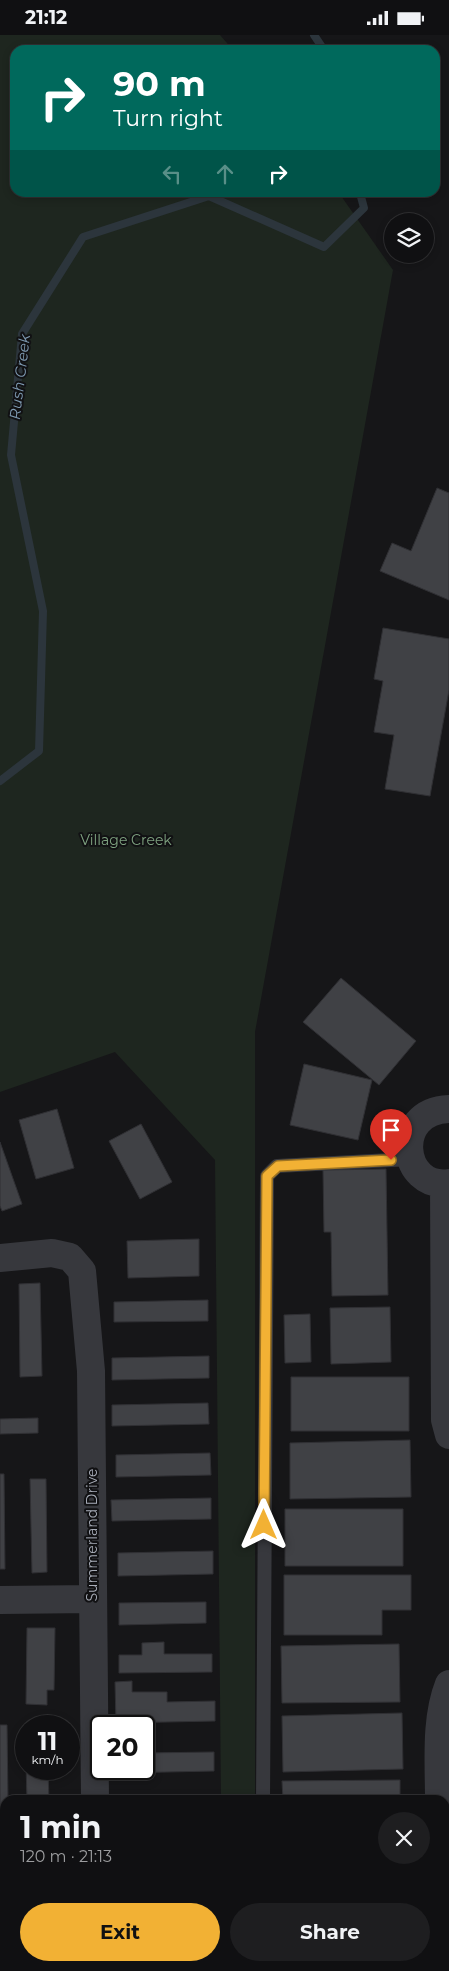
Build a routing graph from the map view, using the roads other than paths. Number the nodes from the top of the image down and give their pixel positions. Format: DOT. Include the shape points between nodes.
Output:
graph roads {
  1 [pos="449,1109"];
  2 [pos="410,1159"];
  3 [pos="446,1183"];
  4 [pos="0,1257"];
  5 [pos="449,1435"];
  6 [pos="92,1599"];
  7 [pos="0,1600"];
  8 [pos="449,1684"];
  9 [pos="442,1792"];
  10 [pos="95,1795"];
  11 [pos="263,1795"];
  1 -- 2 [label="street" via="433,1111 420,1118 411,1130 408,1144"];
  2 -- 3 [label="street" via="429,1180"];
  2 -- 11 [label="lane" via="278,1166 267,1176"];
  3 -- 5 [label="street" via="445,1420"];
  4 -- 6 [label="street, Summerland Drive" via="52,1253 70,1257 82,1271 91,1371"];
  6 -- 7 [label="street"];
  6 -- 10 [label="street, Summerland Drive"];
  8 -- 9 [label="street" via="439,1732"];
}
